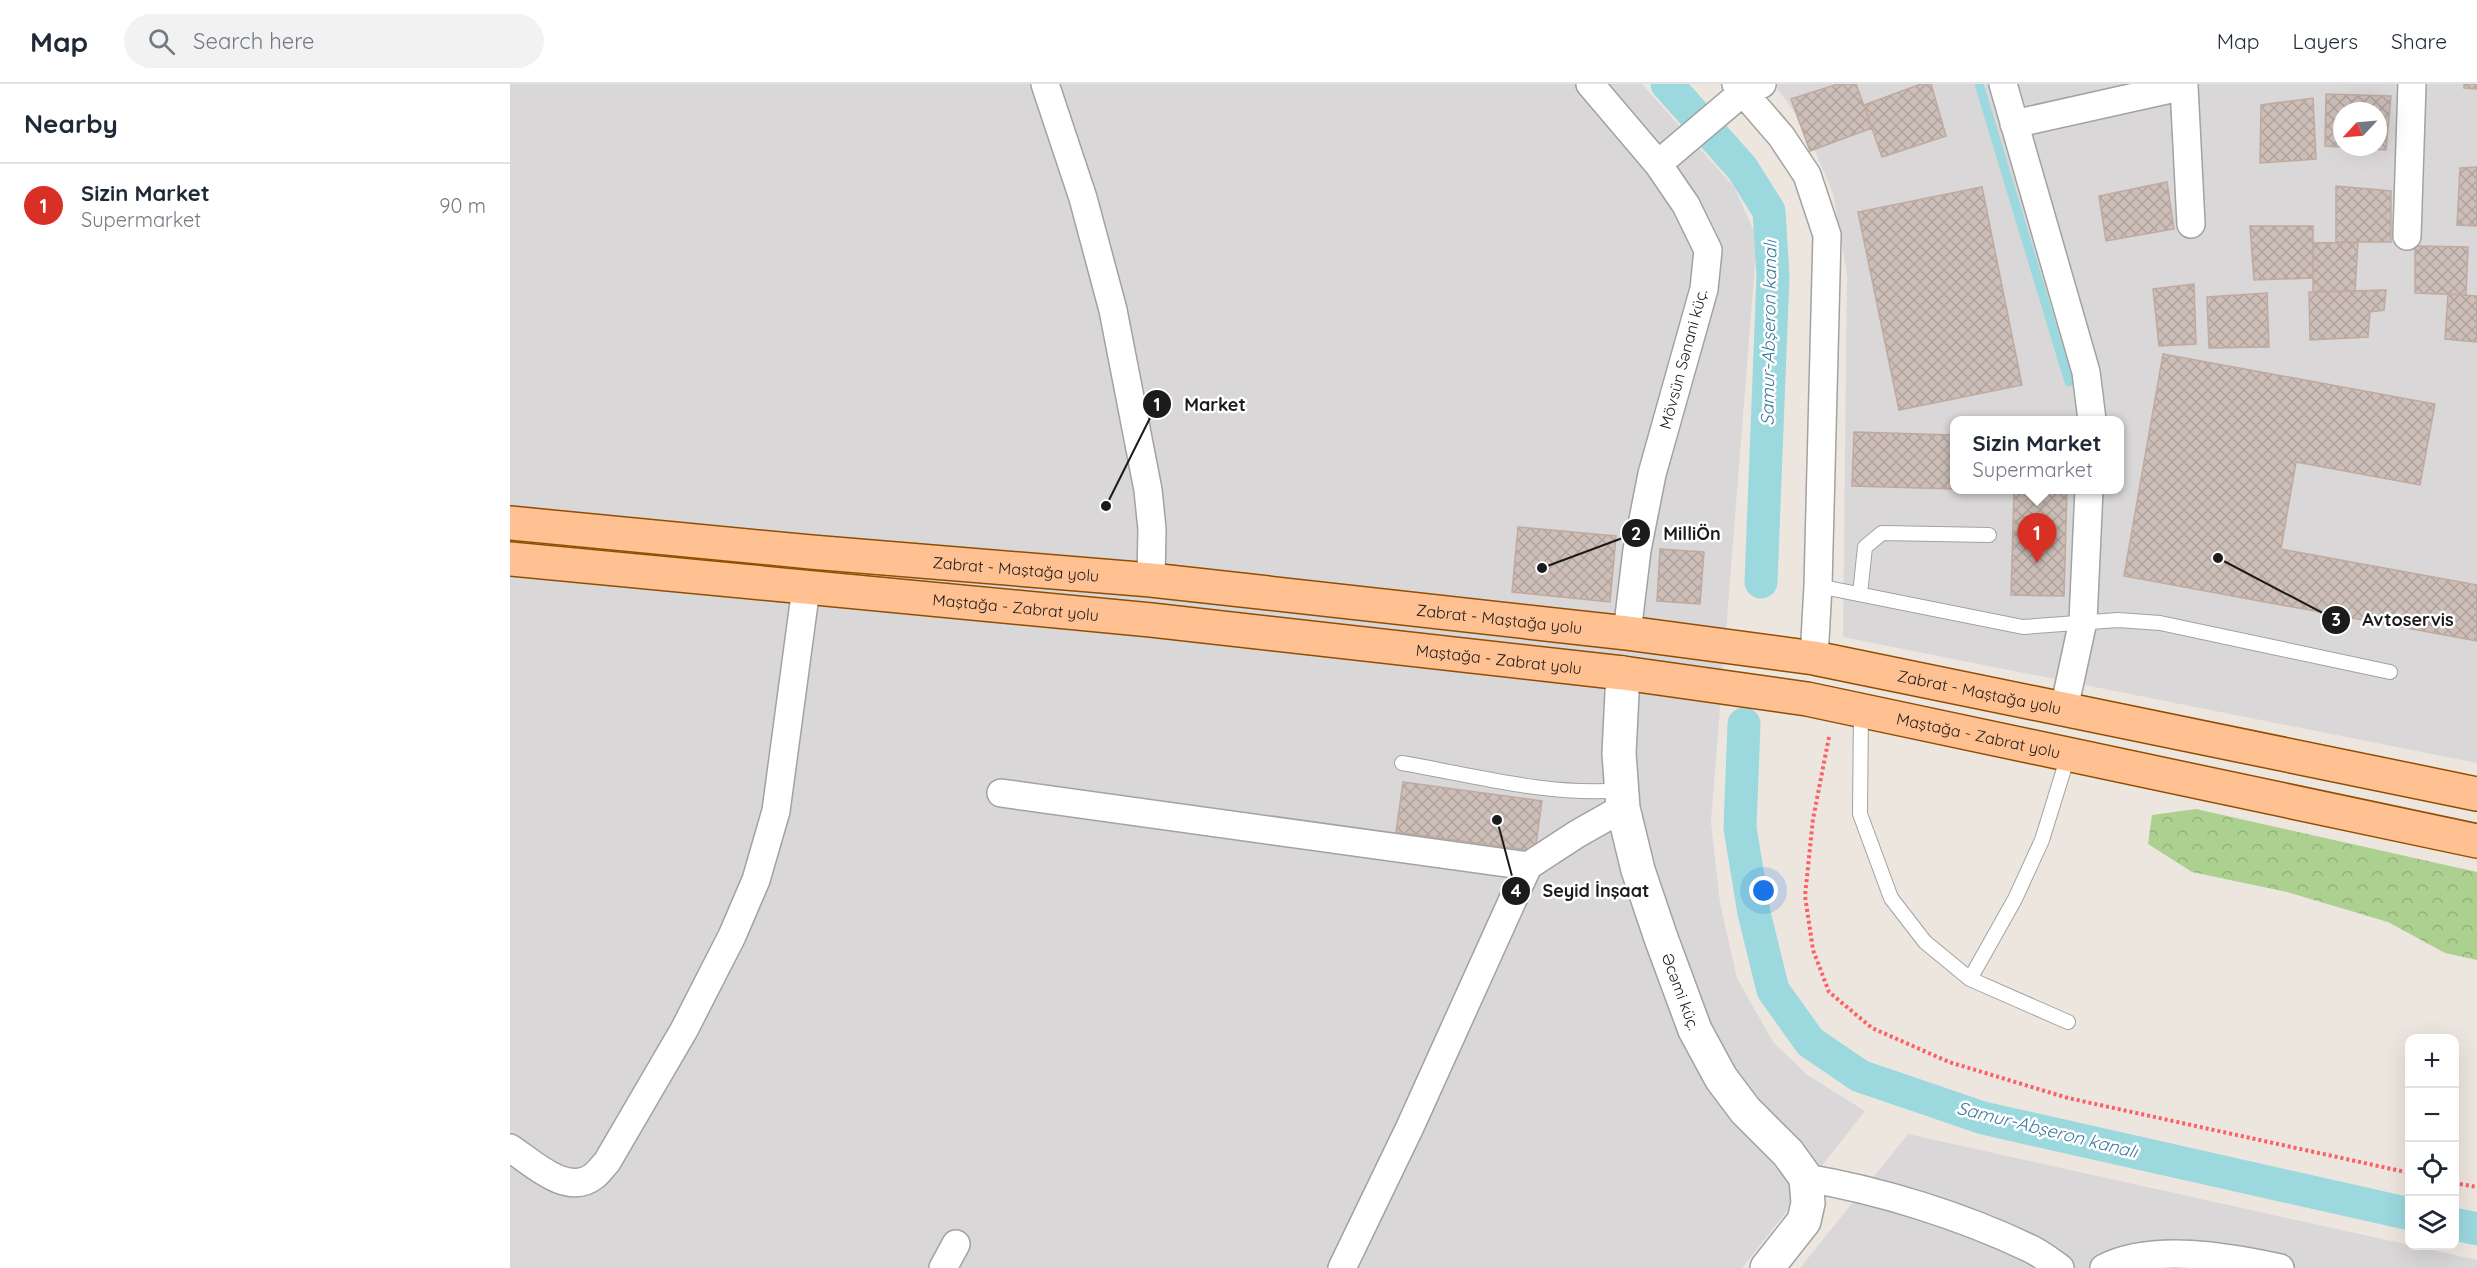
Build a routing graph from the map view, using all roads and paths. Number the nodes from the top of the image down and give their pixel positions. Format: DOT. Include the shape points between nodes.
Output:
graph roads {
  1 [pos="1045,84"];
  2 [pos="1590,84"];
  3 [pos="2003,84"];
  4 [pos="2412,84"];
  5 [pos="2183,85"];
  6 [pos="1747,87"];
  7 [pos="2014,124"];
  8 [pos="1658,164"];
  9 [pos="2191,224"];
  10 [pos="2407,236"];
  11 [pos="2091,416"];
  12 [pos="2089,494"];
  13 [pos="510,523"];
  14 [pos="1989,536"];
  15 [pos="510,559"];
  16 [pos="1151,580"];
  17 [pos="1818,586"];
  18 [pos="806,588"];
  19 [pos="1860,594"];
  20 [pos="2083,621"];
  21 [pos="1626,633"];
  22 [pos="1814,658"];
  23 [pos="2390,672"];
  24 [pos="1623,673"];
  25 [pos="2064,709"];
  26 [pos="1861,710"];
  27 [pos="2068,756"];
  28 [pos="1402,763"];
  29 [pos="1001,793"];
  30 [pos="2477,794"];
  31 [pos="1623,799"];
  32 [pos="2477,841"];
  33 [pos="1528,866"];
  34 [pos="1970,979"];
  35 [pos="2068,1022"];
  36 [pos="510,1148"];
  37 [pos="1806,1178"];
  38 [pos="2459,1184"];
  39 [pos="2477,1187"];
  40 [pos="956,1244"];
  41 [pos="943,1268"];
  42 [pos="1342,1268"];
  43 [pos="1767,1268"];
  44 [pos="2060,1268"];
  45 [pos="2104,1268"];
  46 [pos="2280,1268"];
  1 -- 16 [label="street" via="1083,198 1113,310 1148,489"];
  2 -- 8 [label="street, Mövsün Sənani küç."];
  3 -- 7 [label="street"];
  4 -- 10 [label="street"];
  5 -- 7 [label="street"];
  5 -- 9 [label="street"];
  6 -- 8 [label="street"];
  6 -- 17 [label="street" via="1807,175 1827,235"];
  7 -- 11 [label="street" via="2086,372"];
  8 -- 21 [label="street, Mövsün Sənani küç." via="1686,205 1708,250 1704,289 1652,474"];
  12 -- 20 [label="street"];
  13 -- 16 [label="main road, Zabrat - Maştağa yolu"];
  14 -- 19 [label="lane" via="1882,532 1865,547"];
  15 -- 18 [label="main road, Maştağa - Zabrat yolu"];
  16 -- 21 [label="main road, Zabrat - Maştağa yolu"];
  17 -- 19 [label="lane"];
  17 -- 22 [label="street"];
  18 -- 24 [label="main road, Maştağa - Zabrat yolu" via="1151,620"];
  18 -- 36 [label="street" via="776,812 756,880 684,1030 607,1162 594,1176 580,1183 565,1184"];
  19 -- 20 [label="lane" via="2024,627"];
  20 -- 23 [label="lane" via="2160,623"];
  20 -- 25 [label="street"];
  21 -- 22 [label="main road, Zabrat - Maştağa yolu"];
  21 -- 24 [label="main road"];
  22 -- 25 [label="main road, Zabrat - Maştağa yolu"];
  24 -- 26 [label="main road, Maştağa - Zabrat yolu"];
  24 -- 31 [label="street, Əcəmi küç." via="1618,753"];
  25 -- 30 [label="main road, Zabrat - Maştağa yolu"];
  26 -- 27 [label="main road, Maştağa - Zabrat yolu"];
  26 -- 34 [label="lane" via="1860,814 1892,898 1925,942"];
  27 -- 32 [label="main road, Maştağa - Zabrat yolu"];
  27 -- 34 [label="lane" via="2042,840"];
  28 -- 31 [label="lane"];
  29 -- 33 [label="street"];
  31 -- 33 [label="street"];
  31 -- 37 [label="street, Əcəmi küç." via="1638,870 1695,1030 1744,1110 1788,1153"];
  33 -- 42 [label="street"];
  34 -- 35 [label="lane"];
  37 -- 43 [label="street" via="1808,1203 1804,1221"];
  37 -- 44 [label="street" via="1846,1185 1962,1221 2031,1249"];
  38 -- 39 [label="path"];
  40 -- 41 [label="street"];
  45 -- 46 [label="street" via="2141,1257 2186,1254"];
}
